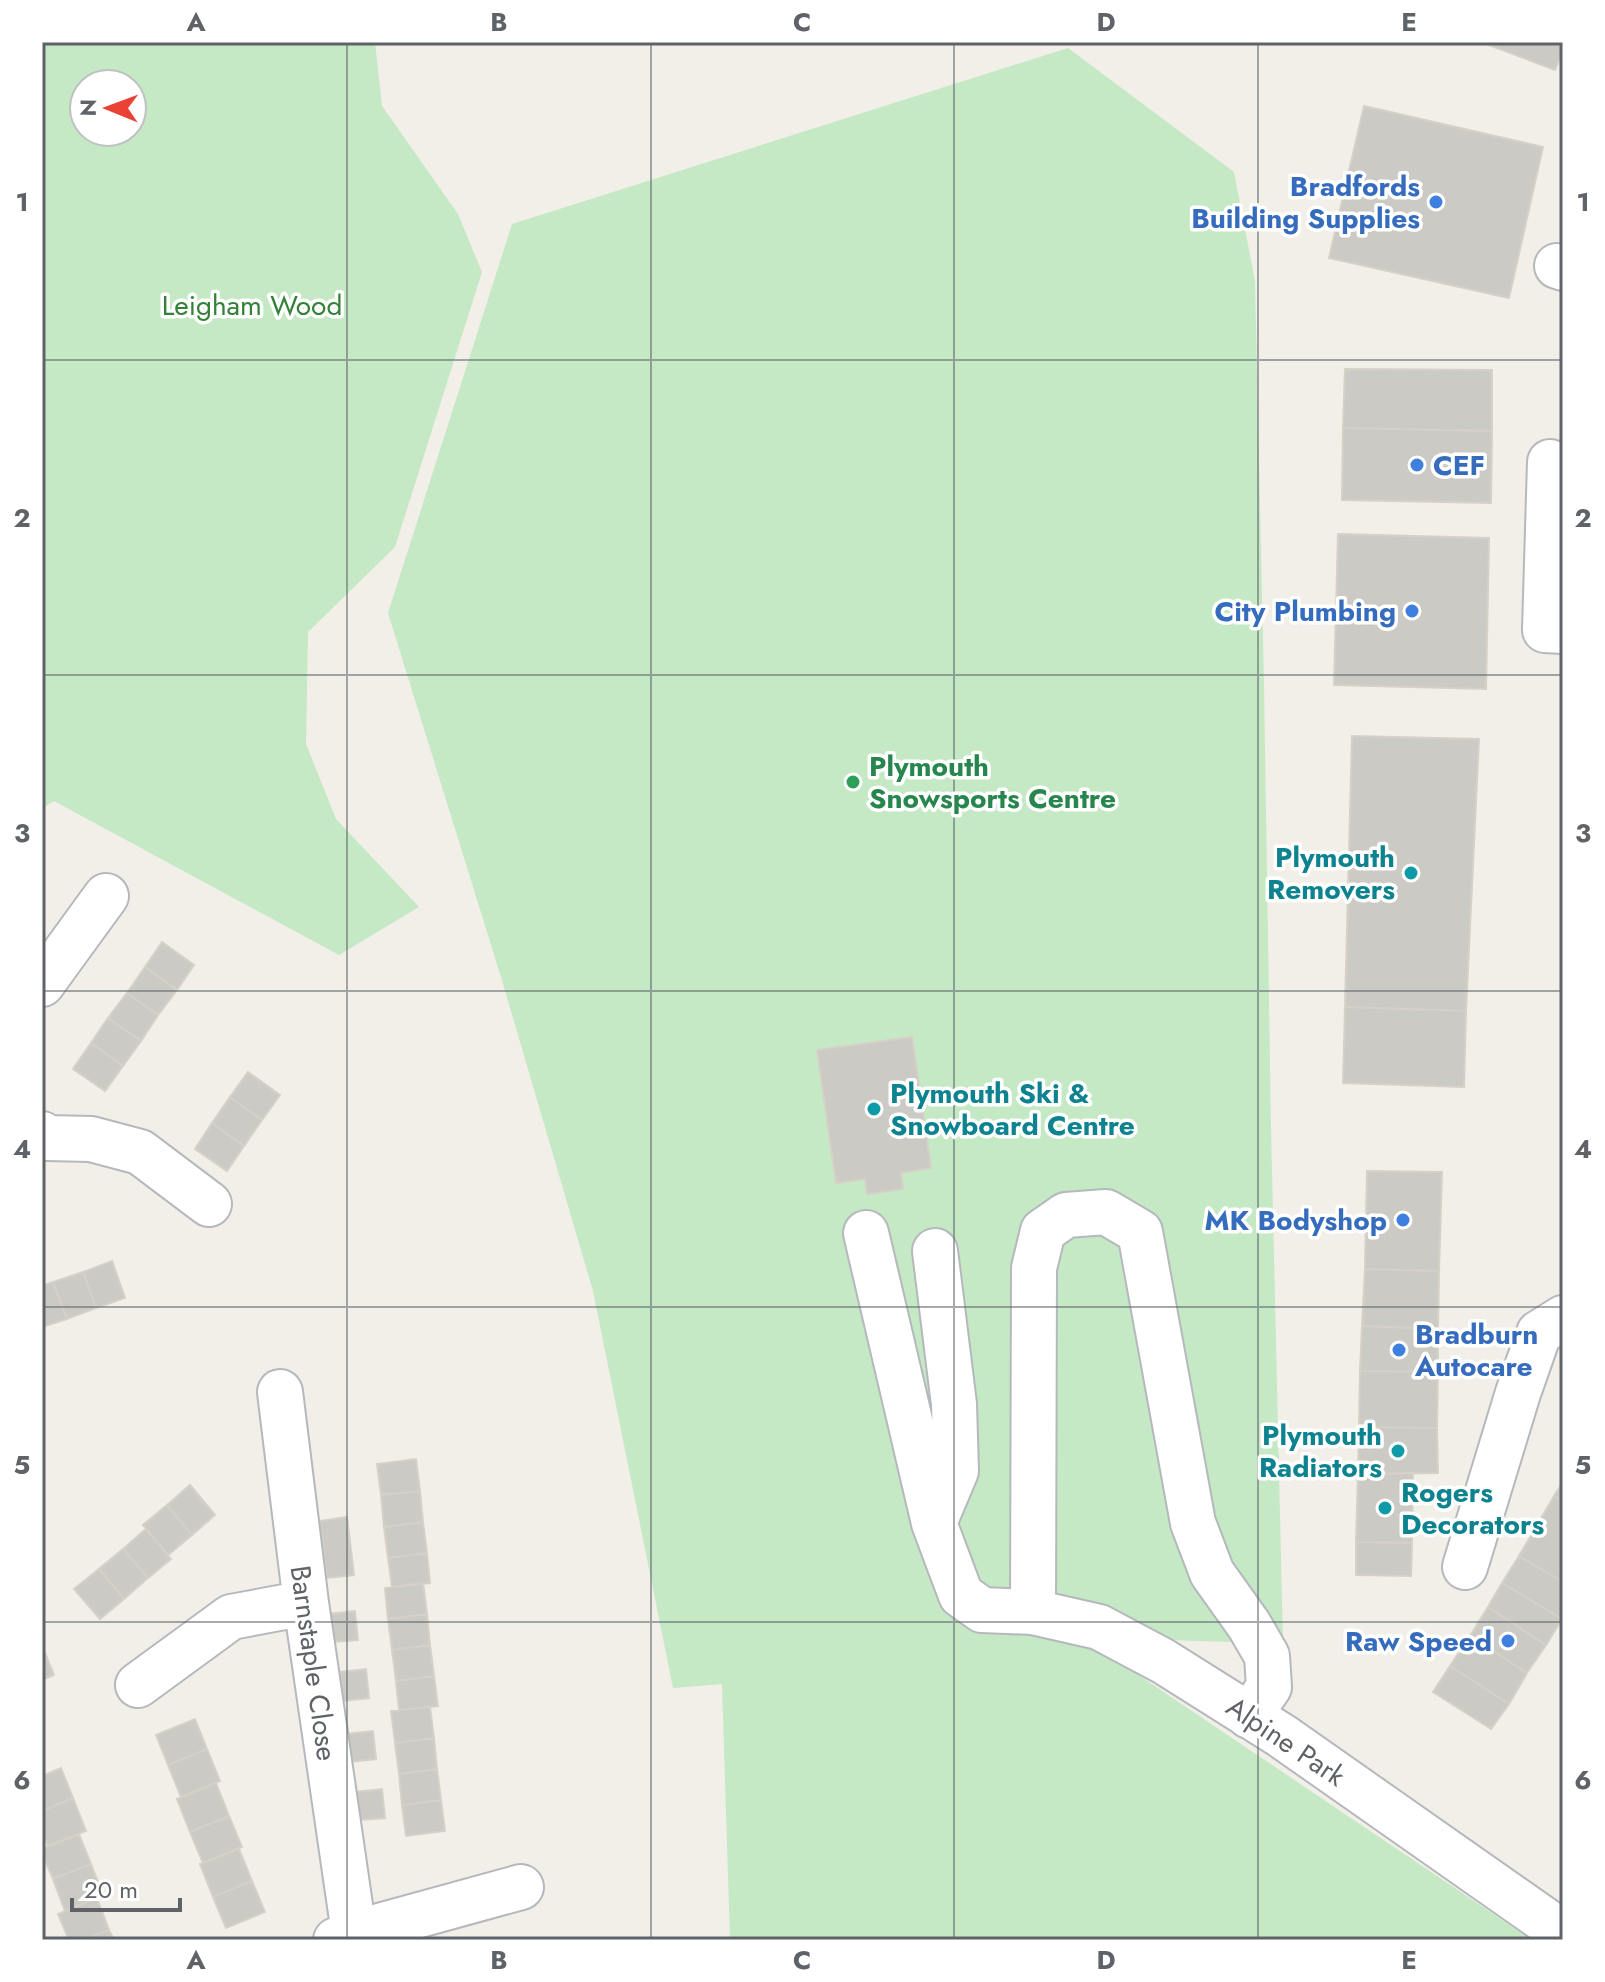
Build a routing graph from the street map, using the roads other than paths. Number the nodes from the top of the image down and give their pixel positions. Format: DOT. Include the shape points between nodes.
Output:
graph roads {
  1 [pos="1550,462"];
  2 [pos="1563,631"];
  3 [pos="106,896"];
  4 [pos="42,984"];
  5 [pos="44,1138"];
  6 [pos="209,1204"];
  7 [pos="866,1233"];
  8 [pos="935,1251"];
  9 [pos="1563,1318"];
  10 [pos="280,1392"];
  11 [pos="934,1523"];
  12 [pos="1465,1567"];
  13 [pos="306,1603"];
  14 [pos="1033,1612"];
  15 [pos="138,1685"];
  16 [pos="1249,1716"];
  17 [pos="521,1887"];
  18 [pos="1563,1933"];
  19 [pos="345,1937"];
  1 -- 2 [label="street" via="1545,630"];
  3 -- 4 [label="street"];
  5 -- 6 [label="street" via="91,1139 140,1152"];
  7 -- 11 [label="street"];
  8 -- 11 [label="street" via="954,1404 956,1471"];
  9 -- 12 [label="street" via="1539,1333"];
  10 -- 13 [label="street, Barnstaple Close"];
  11 -- 14 [label="street, Alpine Park" via="961,1595 982,1610"];
  13 -- 15 [label="street" via="231,1617"];
  13 -- 19 [label="street, Barnstaple Close"];
  14 -- 16 [label="street, Alpine Park" via="1099,1627"];
  14 -- 16 [label="street" via="1034,1268 1043,1231 1066,1215 1106,1212 1140,1232 1193,1523 1212,1573 1267,1656 1269,1687"];
  16 -- 18 [label="street, Alpine Park"];
  17 -- 19 [label="street, Barnstaple Close"];
}
